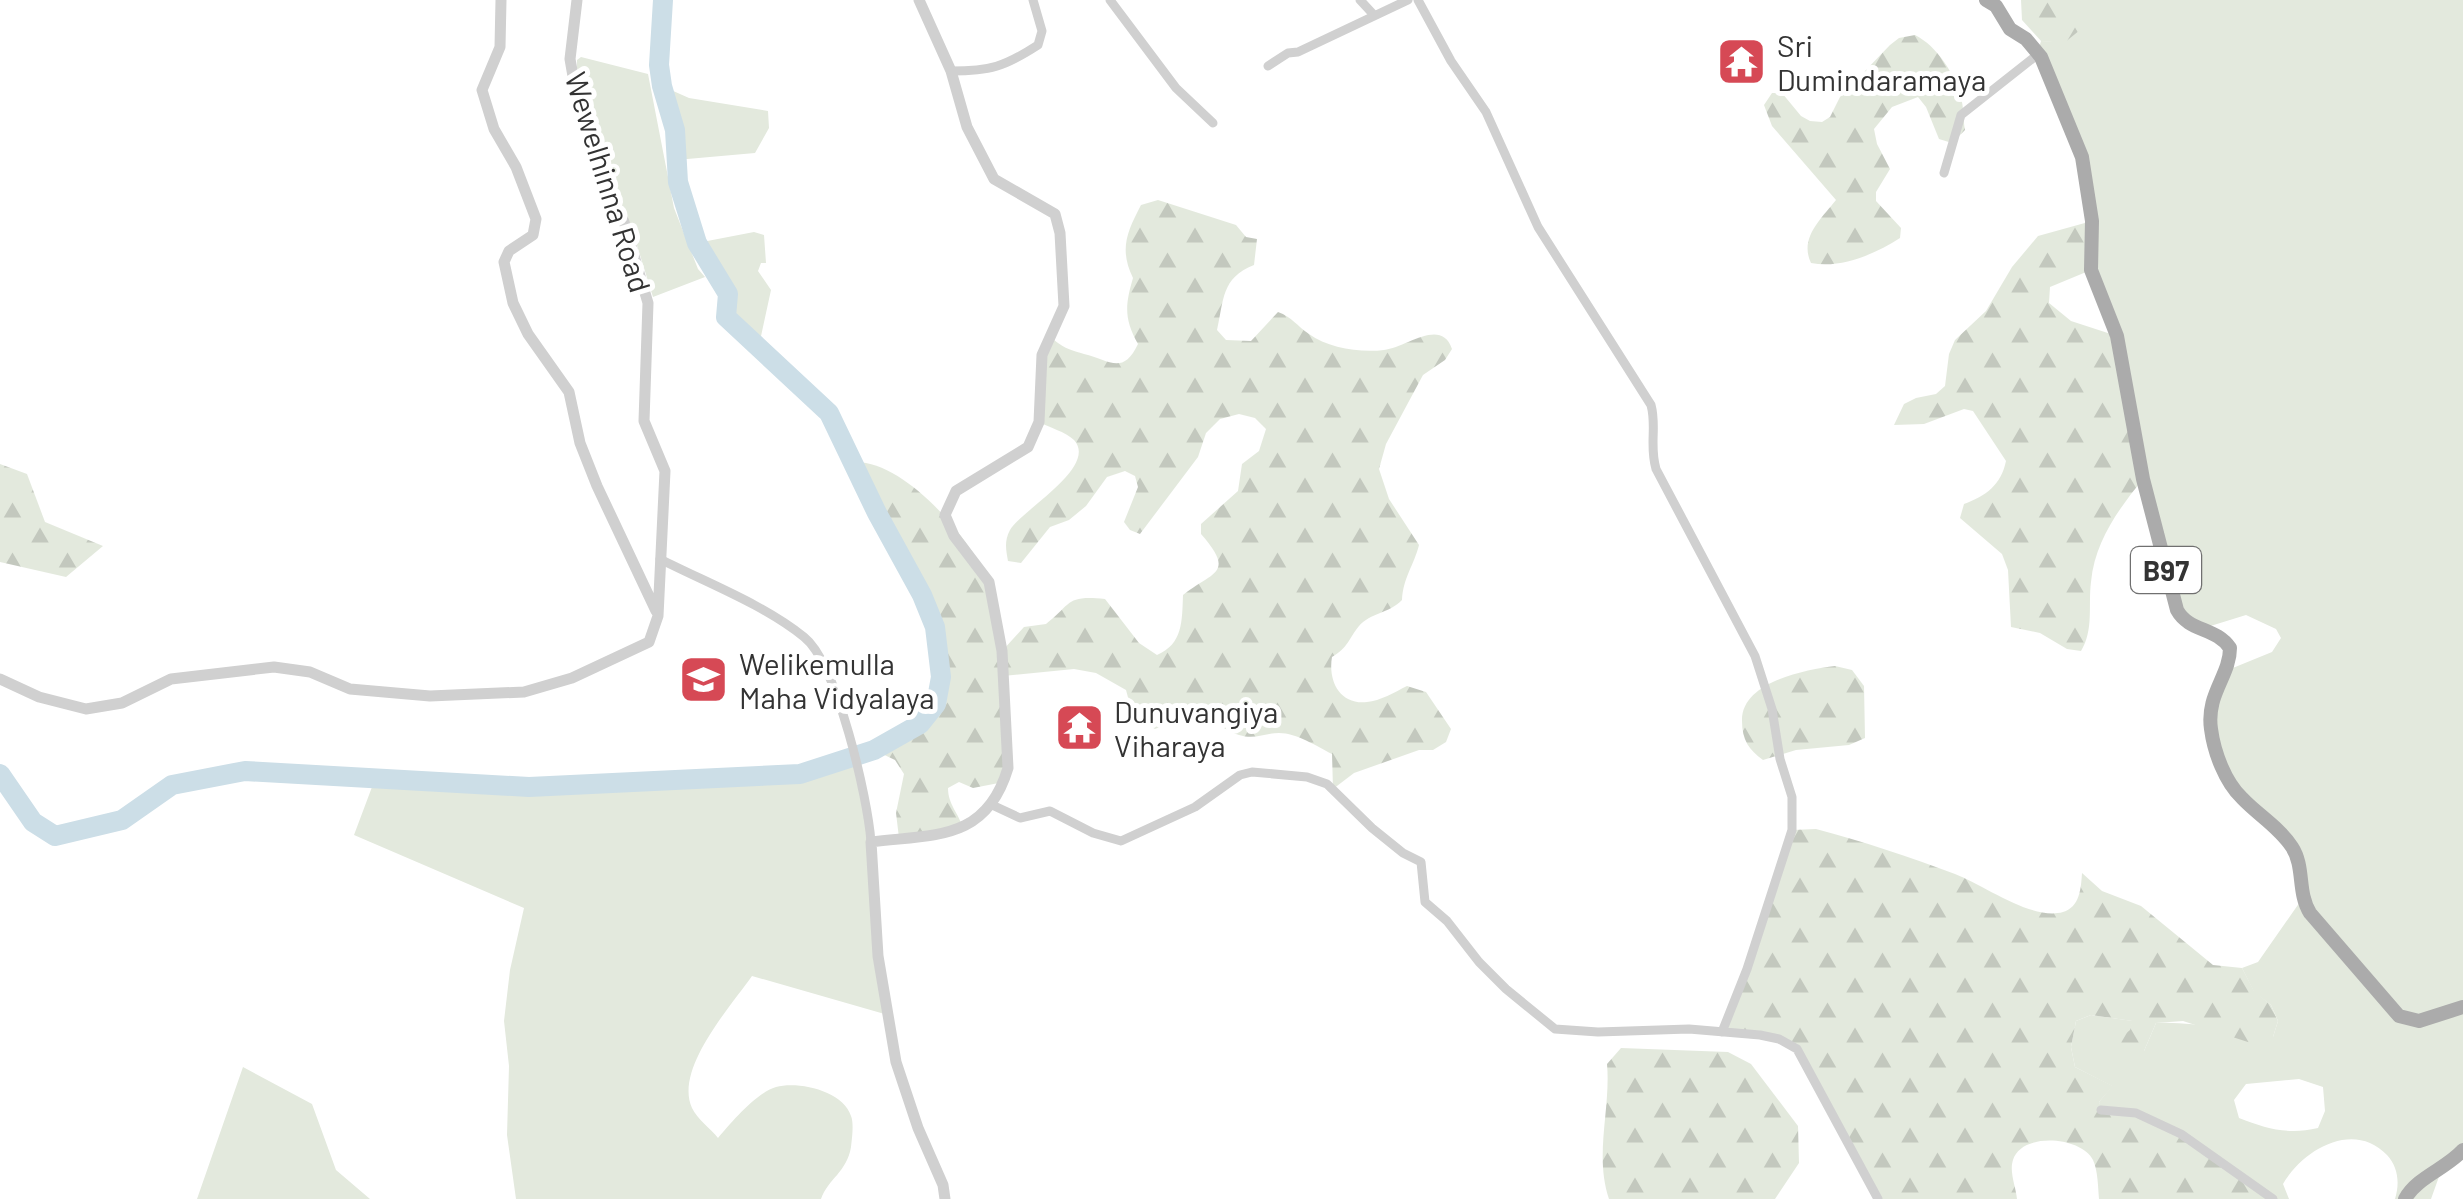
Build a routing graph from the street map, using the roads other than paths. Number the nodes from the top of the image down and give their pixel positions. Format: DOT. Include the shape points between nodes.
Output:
graph roads {
  1 [pos="501,0"];
  2 [pos="577,0"];
  3 [pos="919,0"];
  4 [pos="1033,0"];
  5 [pos="1110,0"];
  6 [pos="1360,0"];
  7 [pos="1408,0"];
  8 [pos="1418,0"];
  9 [pos="1986,0"];
  10 [pos="1374,14"];
  11 [pos="2037,55"];
  12 [pos="1268,66"];
  13 [pos="951,71"];
  14 [pos="1214,123"];
  15 [pos="1944,173"];
  16 [pos="660,560"];
  17 [pos="658,616"];
  18 [pos="0,679"];
  19 [pos="990,804"];
  20 [pos="871,842"];
  21 [pos="2463,1006"];
  22 [pos="1722,1032"];
  23 [pos="2102,1110"];
  24 [pos="2463,1150"];
  25 [pos="2405,1196"];
  26 [pos="945,1199"];
  27 [pos="1878,1199"];
  28 [pos="2273,1199"];
  1 -- 17 [label="street" via="500,47 482,90 536,219 533,234 504,262 513,303 569,392 580,443"];
  2 -- 16 [label="street, Wewelhinna Road" via="574,82 648,304 643,412 665,471"];
  3 -- 13 [label="street"];
  4 -- 13 [label="street" via="1042,31 1038,46 984,71"];
  5 -- 14 [label="street" via="1176,88"];
  6 -- 10 [label="street"];
  7 -- 10 [label="street"];
  8 -- 22 [label="street" via="1486,112 1538,227 1651,405 1656,468 1755,656 1772,709 1792,798 1792,830"];
  9 -- 11 [label="main road, B97"];
  10 -- 12 [label="street"];
  11 -- 15 [label="street" via="1961,115"];
  11 -- 21 [label="main road, B97" via="2082,156 2091,270 2117,336 2143,479 2177,610 2230,648 2211,704 2220,764 2239,796 2292,848 2310,912 2399,1016 2420,1022"];
  13 -- 19 [label="street" via="967,128 994,180 1054,214 1064,290 1064,306 1042,355 1038,422 1028,447 956,491 945,515 989,582 1000,638 1008,768"];
  16 -- 17 [label="street, Wewelhinna Road"];
  16 -- 20 [label="street" via="807,638 845,724"];
  17 -- 18 [label="street" via="649,642 524,692 430,696 350,689 310,672 274,667 171,679 122,703 86,709"];
  19 -- 20 [label="street" via="963,829"];
  19 -- 22 [label="street" via="1020,818 1050,811 1121,841 1195,808 1240,775 1318,779 1420,862 1425,902 1506,989 1555,1029"];
  20 -- 26 [label="street" via="878,956 896,1062"];
  22 -- 27 [label="street" via="1779,1039 1796,1049"];
  23 -- 28 [label="street" via="2136,1114 2182,1134"];
  24 -- 25 [label="main road"];
}
